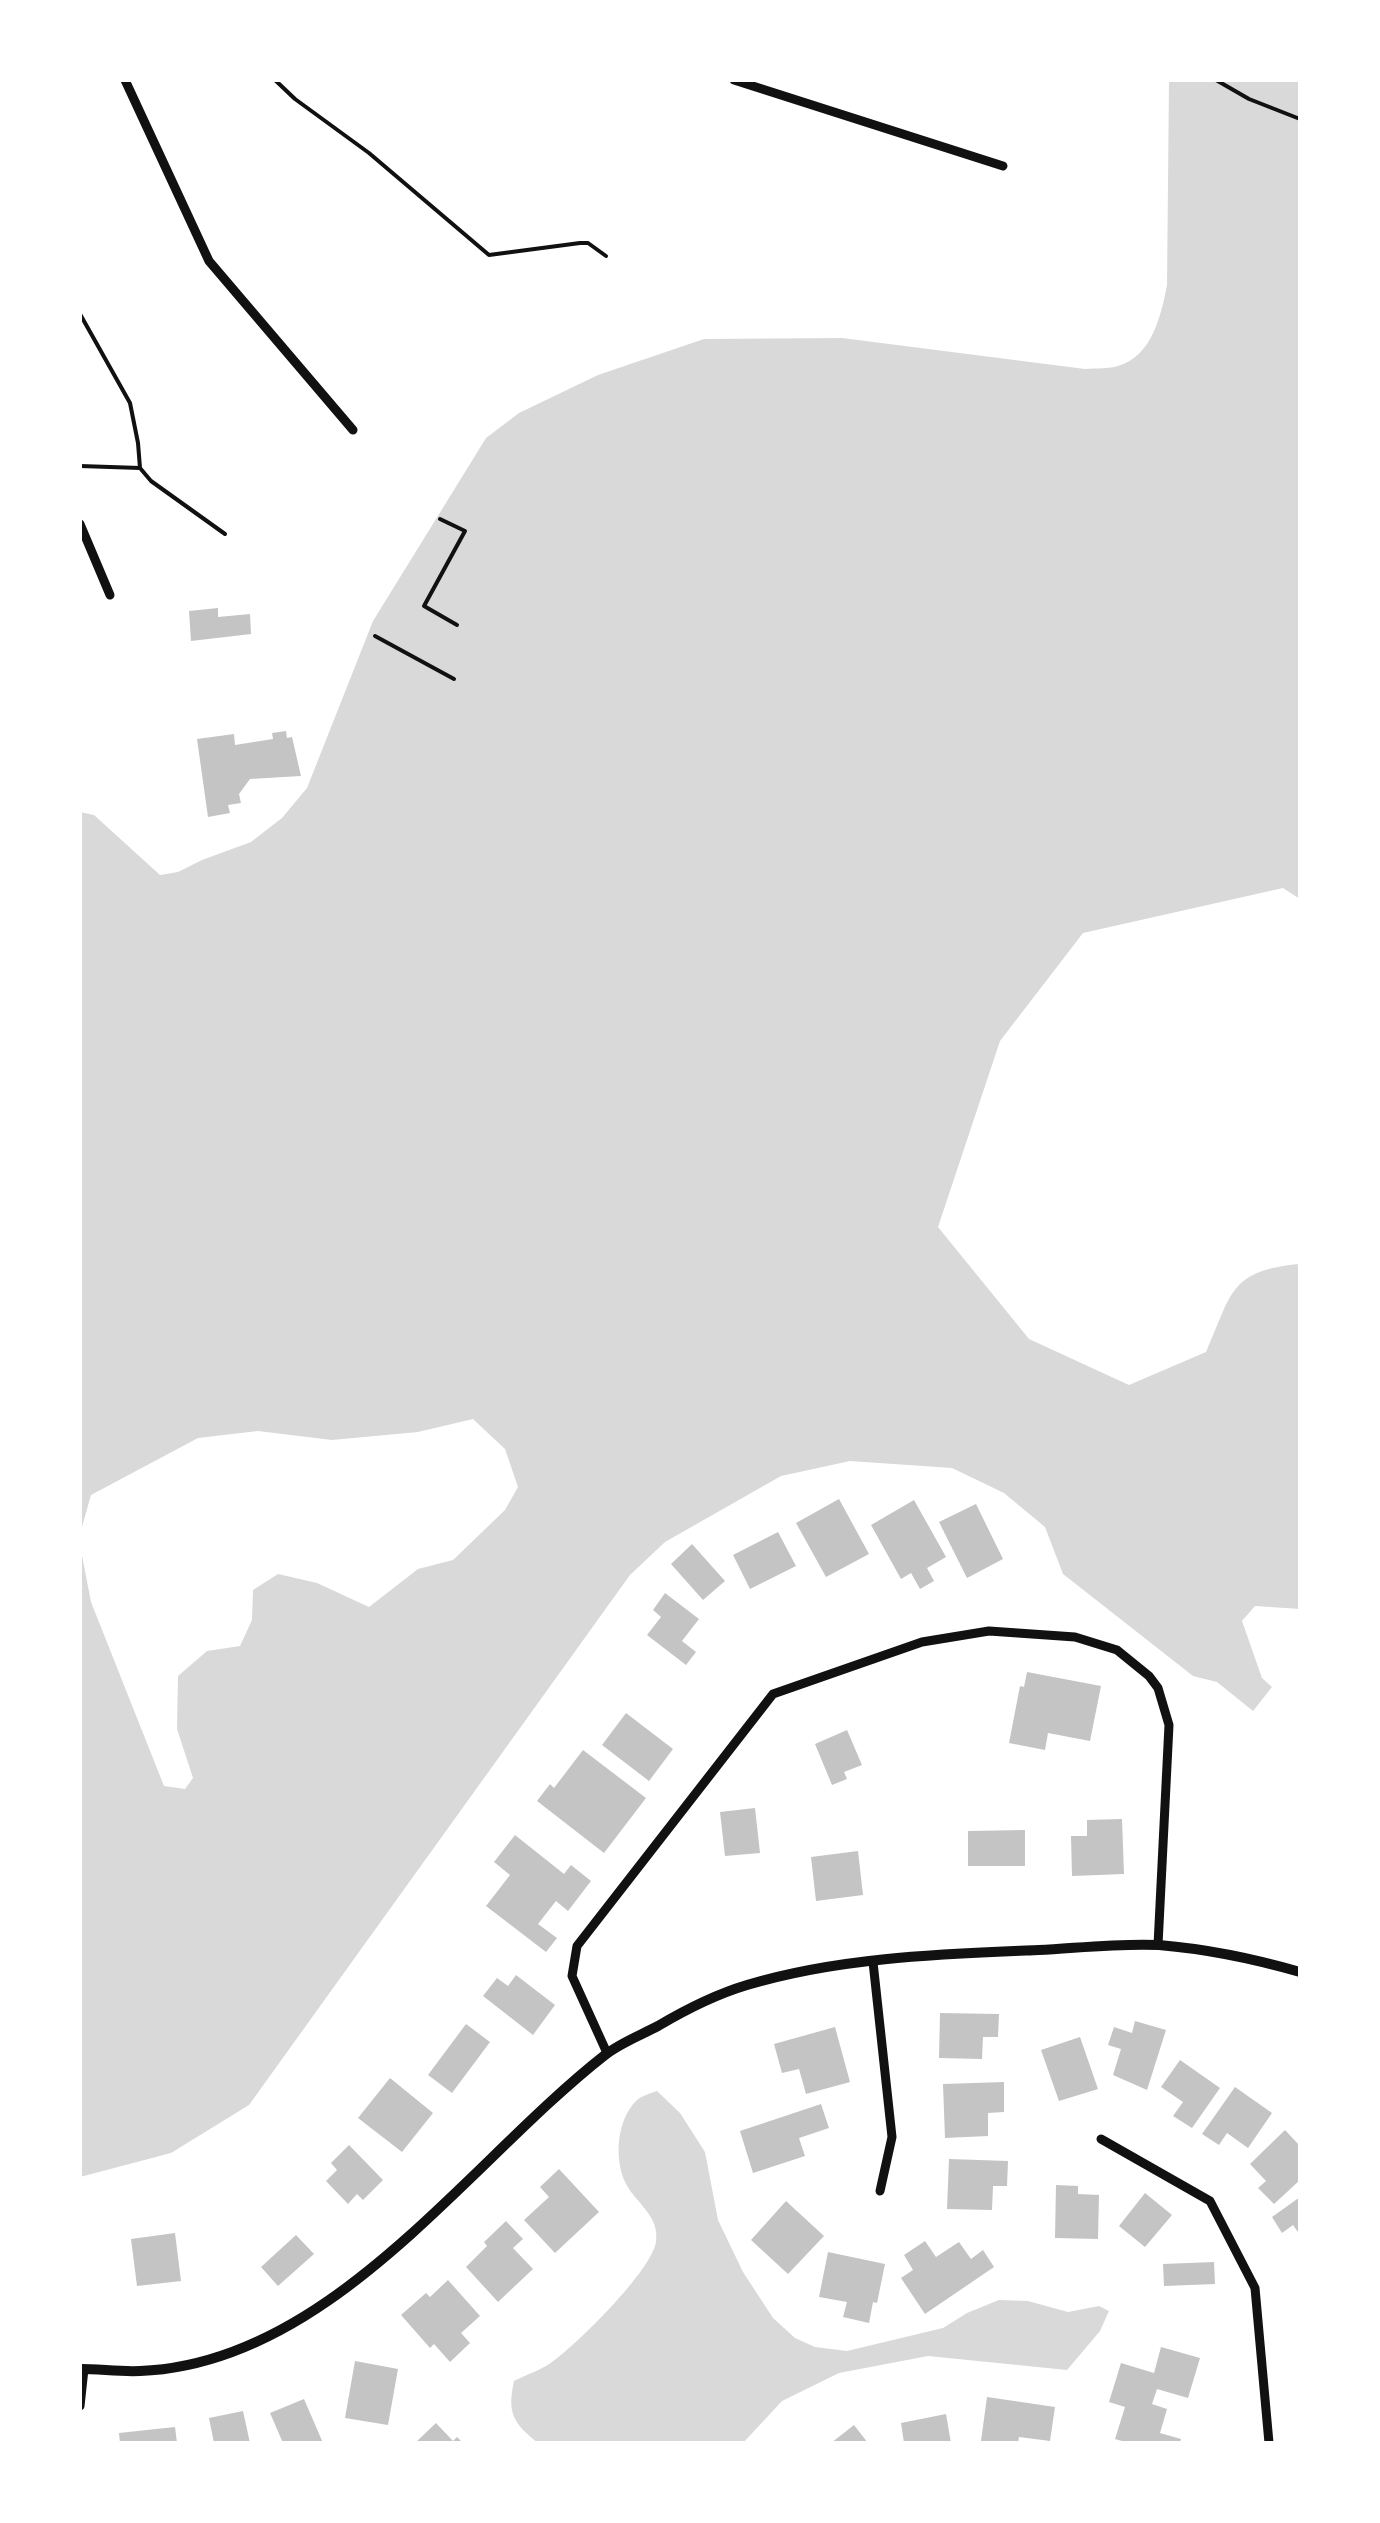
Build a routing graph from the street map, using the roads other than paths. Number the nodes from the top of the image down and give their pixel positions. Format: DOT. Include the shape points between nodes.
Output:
graph roads {
  1 [pos="126,80"];
  2 [pos="275,80"];
  3 [pos="734,80"];
  4 [pos="1003,166"];
  5 [pos="606,256"];
  6 [pos="80,314"];
  7 [pos="354,430"];
  8 [pos="80,466"];
  9 [pos="140,468"];
  10 [pos="80,524"];
  11 [pos="225,534"];
  12 [pos="110,595"];
  13 [pos="1158,1945"];
  14 [pos="873,1962"];
  15 [pos="1300,1972"];
  16 [pos="607,2053"];
  17 [pos="1101,2139"];
  18 [pos="880,2190"];
  19 [pos="82,2369"];
  20 [pos="80,2406"];
  21 [pos="1269,2443"];
  1 -- 7 [label="street" via="210,261"];
  2 -- 5 [label="lane" via="489,255 580,243"];
  3 -- 4 [label="street"];
  6 -- 9 [label="lane" via="130,403"];
  8 -- 9 [label="lane"];
  9 -- 11 [label="lane"];
  10 -- 12 [label="street"];
  13 -- 14 [label="street"];
  13 -- 15 [label="street"];
  13 -- 16 [label="street" via="1169,1725 1158,1688 1117,1650 1075,1638 989,1630 922,1642 773,1694 577,1946 572,1976"];
  14 -- 16 [label="street" via="744,1986"];
  14 -- 18 [label="street" via="892,2137"];
  16 -- 19 [label="street" via="360,2277 292,2326 192,2363 142,2372"];
  17 -- 21 [label="street" via="1210,2200 1254,2288"];
  19 -- 20 [label="street"];
}
